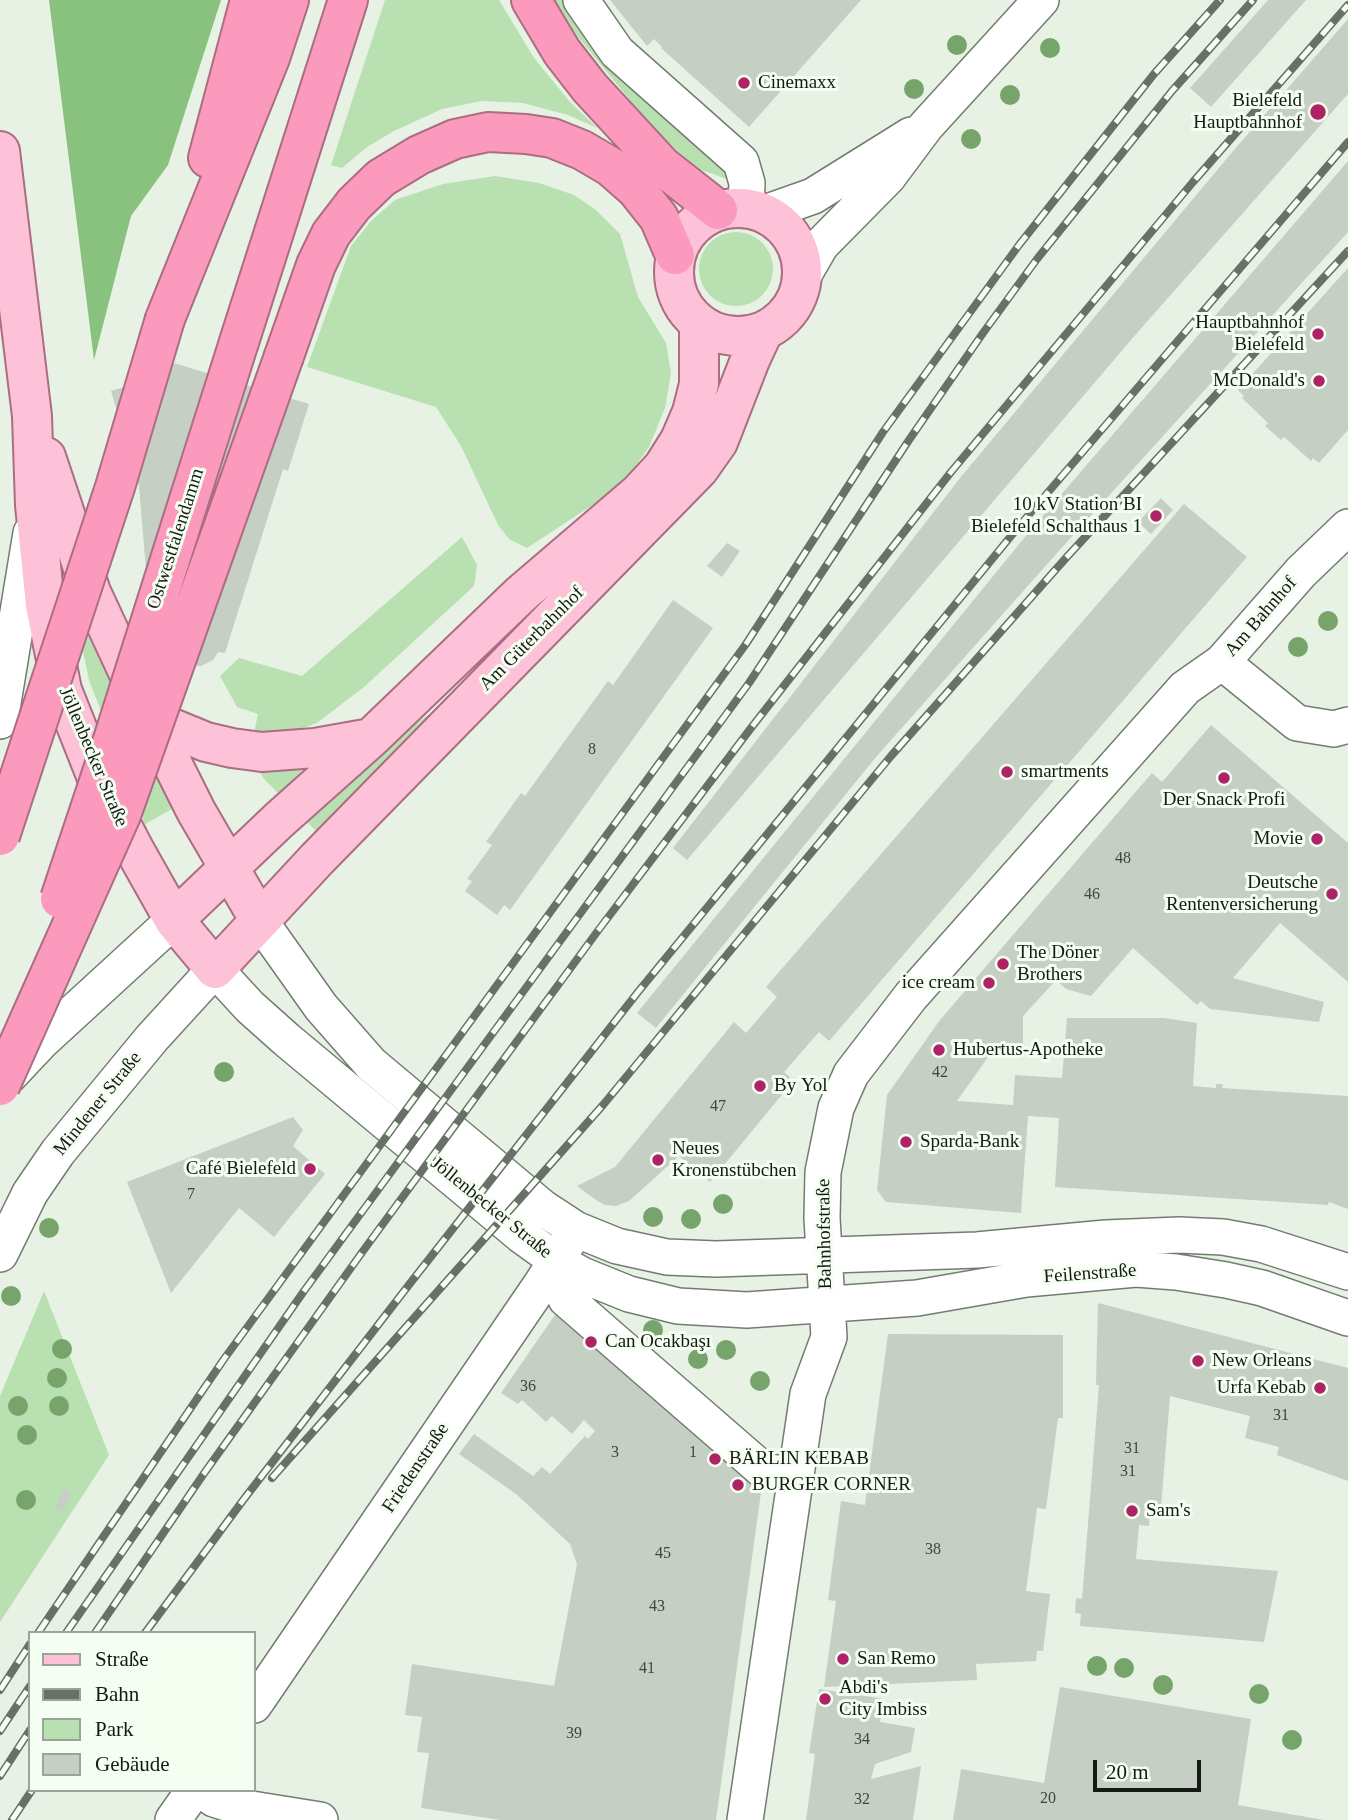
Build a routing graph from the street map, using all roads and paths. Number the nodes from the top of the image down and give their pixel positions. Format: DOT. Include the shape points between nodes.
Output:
graph roads {
  1 [pos="250,0"];
  2 [pos="289,0"];
  3 [pos="348,0"];
  4 [pos="531,0"];
  5 [pos="581,0"];
  6 [pos="1041,0"];
  7 [pos="926,126"];
  8 [pos="0,151"];
  9 [pos="3,209"];
  10 [pos="743,210"];
  11 [pos="675,255"];
  12 [pos="803,276"];
  13 [pos="165,318"];
  14 [pos="699,323"];
  15 [pos="763,332"];
  16 [pos="32,416"];
  17 [pos="35,505"];
  18 [pos="1348,527"];
  19 [pos="1222,662"];
  20 [pos="150,719"];
  21 [pos="0,721"];
  22 [pos="1348,725"];
  23 [pos="371,738"];
  24 [pos="0,836"];
  25 [pos="228,869"];
  26 [pos="174,920"];
  27 [pos="260,921"];
  28 [pos="215,969"];
  29 [pos="0,1076"];
  30 [pos="0,1086"];
  31 [pos="575,1229"];
  32 [pos="0,1254"];
  33 [pos="824,1255"];
  34 [pos="557,1261"];
  35 [pos="1348,1272"];
  36 [pos="566,1299"];
  37 [pos="827,1305"];
  38 [pos="1348,1318"];
  39 [pos="796,1476"];
  40 [pos="256,1702"];
  41 [pos="193,1792"];
  42 [pos="205,1792"];
  43 [pos="173,1820"];
  44 [pos="320,1820"];
  45 [pos="745,1820"];
  1 -- 13 [label="highway"];
  2 -- 13 [label="highway"];
  3 -- 29 [label="highway, Ostwestfalendamm, bridge" via="113,740"];
  4 -- 10 [label="highway" via="590,88 662,166"];
  5 -- 10 [label="street" via="617,52 741,162 747,183"];
  6 -- 7 [label="street"];
  7 -- 10 [label="street" via="813,196 789,206"];
  7 -- 12 [label="street" via="888,177 821,245"];
  8 -- 9 [label="main road, Jöllenbecker Straße"];
  9 -- 16 [label="main road, Jöllenbecker Straße"];
  10 -- 11 [label="main road" via="703,217 681,240"];
  10 -- 12 [label="main road" via="786,228 800,250"];
  11 -- 14 [label="main road" via="677,293 685,310"];
  11 -- 30 [label="highway, bridge" via="659,218 636,188 611,167 552,138 488,132 455,139 382,178 354,204 331,234 316,265 121,814"];
  12 -- 15 [label="main road" via="797,299 783,318"];
  13 -- 24 [label="highway, bridge" via="115,487"];
  14 -- 15 [label="main road" via="719,334 741,337"];
  14 -- 23 [label="main road, Am Güterbahnhof" via="699,384 680,440 663,467 521,594"];
  15 -- 27 [label="main road, Am Güterbahnhof" via="718,442 699,469"];
  16 -- 17 [label="main road, Jöllenbecker Straße"];
  16 -- 20 [label="main road, Jöllenbecker Straße" via="91,592"];
  17 -- 21 [label="street"];
  17 -- 26 [label="main road, Jöllenbecker Straße" via="45,605 62,690 97,778"];
  18 -- 19 [label="street, Am Bahnhof" via="1301,572"];
  19 -- 22 [label="street, Am Bahnhof" via="1297,723 1334,729"];
  19 -- 33 [label="street, Bahnhofstraße" via="1185,688 911,996 851,1074 836,1108 823,1172"];
  20 -- 23 [label="main road" via="206,742 262,752"];
  20 -- 25 [label="main road, Jöllenbecker Straße"];
  23 -- 25 [label="main road, Am Güterbahnhof"];
  25 -- 26 [label="main road"];
  25 -- 27 [label="main road, Jöllenbecker Straße"];
  26 -- 28 [label="main road, Jöllenbecker Straße"];
  26 -- 30 [label="street" via="42,1041"];
  27 -- 28 [label="main road"];
  27 -- 31 [label="street, Jöllenbecker Straße" via="321,1007 370,1064 543,1208"];
  28 -- 32 [label="street, Mindener Straße" via="58,1152 30,1193"];
  28 -- 34 [label="street, Jöllenbecker Straße" via="287,1040"];
  31 -- 33 [label="street, Jöllenbecker Straße" via="617,1246 667,1257"];
  31 -- 34 [label="street, Friedenstraße"];
  33 -- 35 [label="street, Feilenstraße" via="977,1250 1179,1235 1261,1244"];
  33 -- 37 [label="street, Bahnhofstraße"];
  34 -- 37 [label="street, Jöllenbecker Straße" via="629,1294 678,1306 747,1310"];
  34 -- 40 [label="street, Friedenstraße"];
  36 -- 39 [label="street" via="764,1471"];
  37 -- 38 [label="street, Feilenstraße" via="1136,1269 1216,1277"];
  37 -- 39 [label="street, Bahnhofstraße" via="829,1337 808,1394"];
  39 -- 45 [label="street, Bahnhofstraße"];
  41 -- 43 [label="street"];
  42 -- 44 [label="street" via="239,1807"];
}
